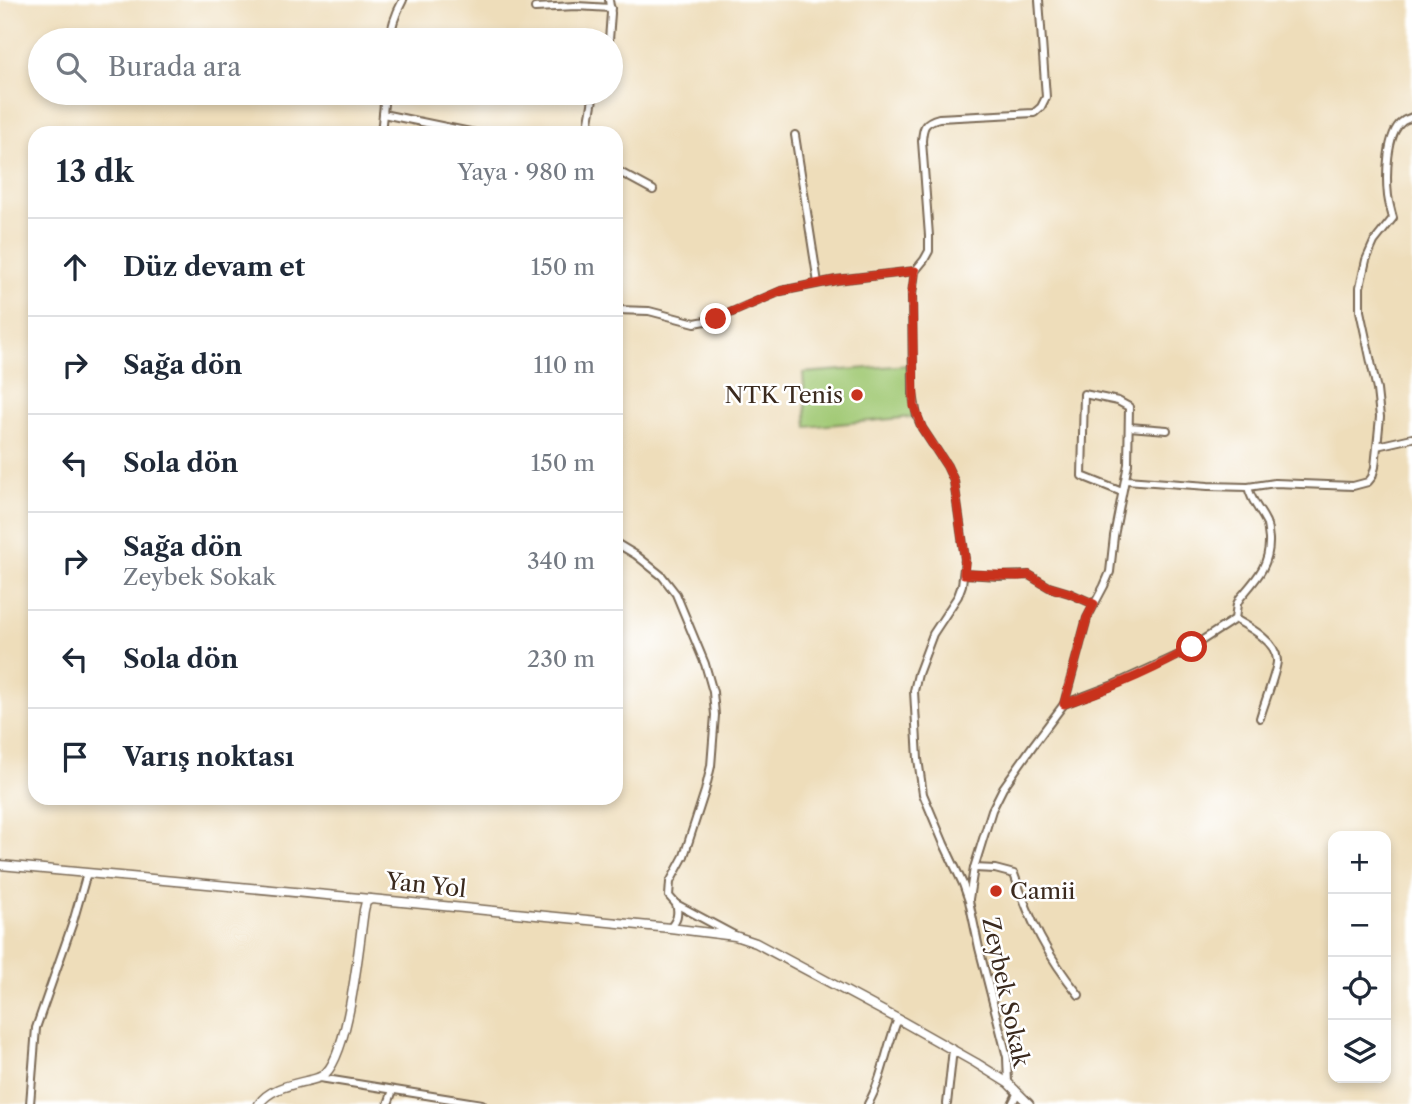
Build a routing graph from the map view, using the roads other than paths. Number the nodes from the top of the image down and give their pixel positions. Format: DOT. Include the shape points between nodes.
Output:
graph roads {
  1 [pos="403,0"];
  2 [pos="1039,0"];
  3 [pos="610,4"];
  4 [pos="535,8"];
  5 [pos="392,28"];
  6 [pos="609,28"];
  7 [pos="384,105"];
  8 [pos="592,105"];
  9 [pos="383,114"];
  10 [pos="1412,117"];
  11 [pos="382,126"];
  12 [pos="441,126"];
  13 [pos="588,126"];
  14 [pos="795,135"];
  15 [pos="623,174"];
  16 [pos="653,190"];
  17 [pos="915,271"];
  18 [pos="818,283"];
  19 [pos="623,310"];
  20 [pos="1129,428"];
  21 [pos="1167,430"];
  22 [pos="1412,438"];
  23 [pos="1377,446"];
  24 [pos="1126,480"];
  25 [pos="1248,487"];
  26 [pos="1122,492"];
  27 [pos="623,547"];
  28 [pos="964,574"];
  29 [pos="1094,604"];
  30 [pos="1235,619"];
  31 [pos="1064,704"];
  32 [pos="1260,718"];
  33 [pos="0,865"];
  34 [pos="974,868"];
  35 [pos="87,873"];
  36 [pos="371,899"];
  37 [pos="969,901"];
  38 [pos="676,904"];
  39 [pos="670,928"];
  40 [pos="735,936"];
  41 [pos="1079,995"];
  42 [pos="898,1019"];
  43 [pos="953,1049"];
  44 [pos="320,1078"];
  45 [pos="1008,1083"];
  46 [pos="393,1090"];
  47 [pos="1017,1094"];
  48 [pos="30,1104"];
  49 [pos="259,1104"];
  50 [pos="388,1104"];
  51 [pos="482,1104"];
  52 [pos="868,1104"];
  53 [pos="947,1104"];
  54 [pos="1012,1104"];
  55 [pos="1029,1104"];
  1 -- 5 [label="street"];
  2 -- 17 [label="street, Zeybek Sokak" via="1046,97 1041,107 1034,113 939,118 923,128 929,251"];
  3 -- 4 [label="street"];
  3 -- 6 [label="street"];
  7 -- 9 [label="street"];
  8 -- 13 [label="street"];
  9 -- 11 [label="street"];
  9 -- 12 [label="street"];
  10 -- 23 [label="street" via="1395,131 1390,147 1387,182 1393,218 1374,242 1360,287 1360,311 1380,417"];
  14 -- 18 [label="street"];
  15 -- 16 [label="street"];
  17 -- 18 [label="street"];
  17 -- 28 [label="street, Zeybek Sokak" via="914,406 954,481"];
  18 -- 19 [label="street" via="781,291 716,319 695,323 649,311"];
  20 -- 21 [label="street"];
  20 -- 24 [label="street"];
  20 -- 26 [label="street" via="1129,407 1084,394 1082,476"];
  22 -- 23 [label="street"];
  23 -- 25 [label="street" via="1372,477 1362,485 1275,483"];
  24 -- 25 [label="street"];
  24 -- 26 [label="street"];
  25 -- 30 [label="street" via="1266,524 1268,555 1264,568 1240,598"];
  26 -- 29 [label="street" via="1110,572"];
  27 -- 38 [label="street" via="662,576 676,594 713,692 711,766 687,846 670,882 669,896"];
  28 -- 29 [label="street" via="1029,575"];
  28 -- 37 [label="street, Zeybek Sokak" via="958,596 924,654 914,703 923,794"];
  29 -- 31 [label="street"];
  30 -- 31 [label="street" via="1181,654"];
  30 -- 32 [label="street" via="1259,633 1277,661"];
  31 -- 34 [label="street" via="1003,788"];
  33 -- 35 [label="street"];
  34 -- 37 [label="street"];
  34 -- 41 [label="street" via="1014,874 1043,944"];
  35 -- 36 [label="street"];
  35 -- 48 [label="street" via="36,1028"];
  36 -- 39 [label="street, Yan Yol"];
  36 -- 44 [label="street, Yan Yol" via="364,910 346,1023 334,1063"];
  37 -- 45 [label="street, Zeybek Sokak" via="1007,1057"];
  38 -- 39 [label="street" via="676,921"];
  38 -- 40 [label="street"];
  39 -- 40 [label="street, Yan Yol"];
  40 -- 42 [label="street, Yan Yol"];
  42 -- 43 [label="street, Yan Yol"];
  42 -- 52 [label="street"];
  43 -- 45 [label="street, Yan Yol"];
  43 -- 53 [label="street"];
  44 -- 46 [label="street"];
  44 -- 49 [label="street" via="267,1094"];
  45 -- 47 [label="street, Yan Yol"];
  46 -- 50 [label="street"];
  46 -- 51 [label="street"];
  47 -- 54 [label="street"];
  47 -- 55 [label="street, Yan Yol"];
}
